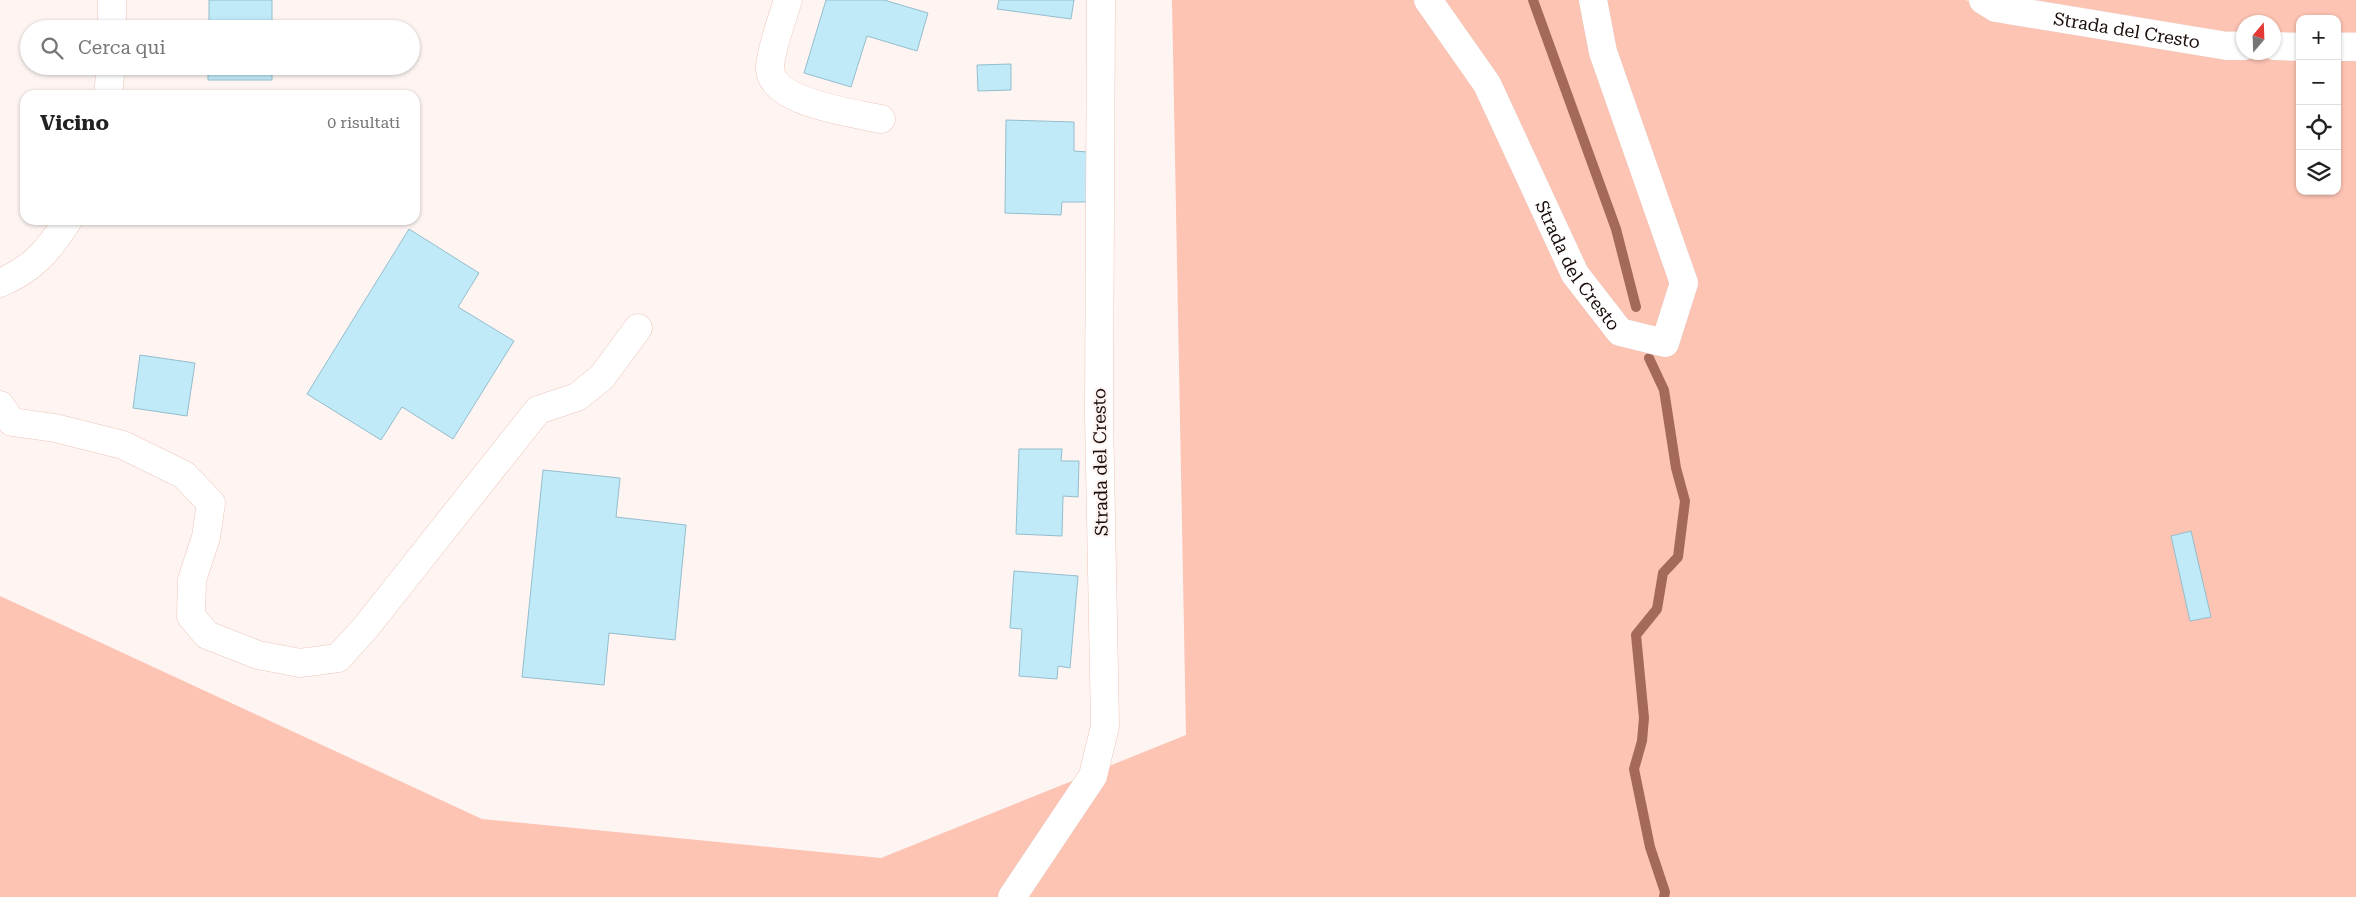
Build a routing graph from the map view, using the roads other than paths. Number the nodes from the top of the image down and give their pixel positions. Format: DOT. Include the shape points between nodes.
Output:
graph roads {
  1 [pos="112,0"];
  2 [pos="788,0"];
  3 [pos="1101,0"];
  4 [pos="1428,0"];
  5 [pos="1593,0"];
  6 [pos="1983,0"];
  7 [pos="112,20"];
  8 [pos="2236,46"];
  9 [pos="2281,46"];
  10 [pos="2296,47"];
  11 [pos="2341,47"];
  12 [pos="2356,47"];
  13 [pos="109,75"];
  14 [pos="108,90"];
  15 [pos="881,119"];
  16 [pos="65,225"];
  17 [pos="0,282"];
  18 [pos="638,328"];
  19 [pos="0,405"];
  20 [pos="1012,897"];
  1 -- 7 [label="street"];
  2 -- 15 [label="street" via="770,68 777,87 803,101"];
  3 -- 20 [label="street, Strada del Cresto" via="1099,415 1105,726 1093,776"];
  4 -- 5 [label="street, Strada del Cresto" via="1487,84 1575,274 1620,332 1666,344 1684,284 1603,52"];
  6 -- 8 [label="street, Strada del Cresto" via="1996,8"];
  9 -- 10 [label="street"];
  11 -- 12 [label="street"];
  13 -- 14 [label="street"];
  16 -- 17 [label="street" via="50,248 21,274"];
  18 -- 19 [label="street" via="602,376 577,397 538,410 338,658 300,663 258,655 206,634 191,616 192,580 206,538 212,503 184,475 124,445 55,428 12,422"];
}
